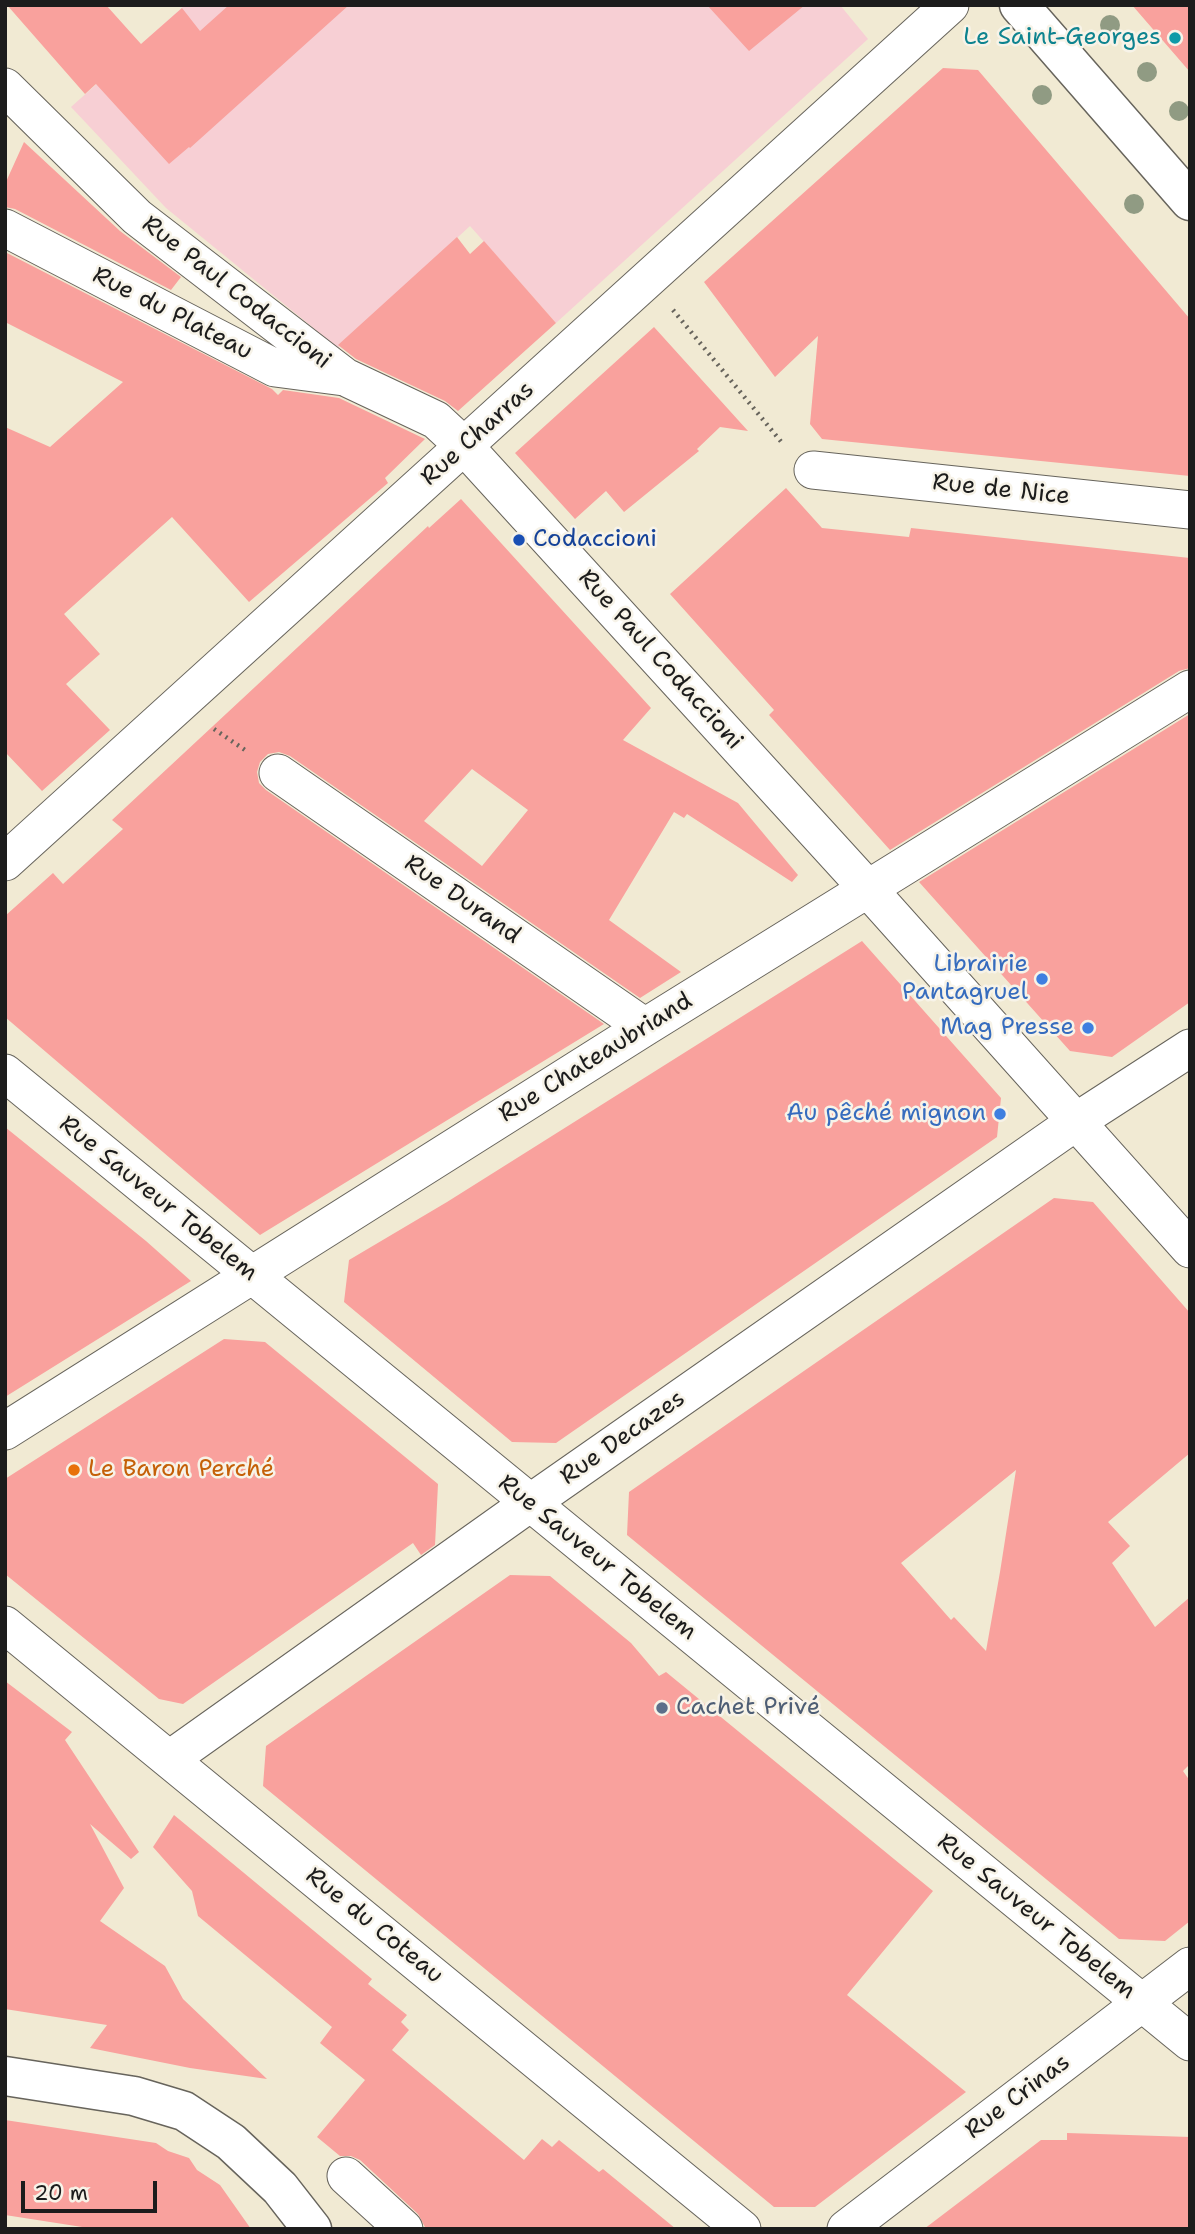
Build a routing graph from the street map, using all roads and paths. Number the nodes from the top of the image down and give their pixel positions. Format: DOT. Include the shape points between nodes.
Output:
graph roads {
  1 [pos="950,5"];
  2 [pos="1019,5"];
  3 [pos="5,87"];
  4 [pos="1190,201"];
  5 [pos="5,228"];
  6 [pos="671,307"];
  7 [pos="345,377"];
  8 [pos="785,445"];
  9 [pos="465,446"];
  10 [pos="813,470"];
  11 [pos="1190,510"];
  12 [pos="1190,689"];
  13 [pos="179,705"];
  14 [pos="278,774"];
  15 [pos="5,862"];
  16 [pos="868,889"];
  17 [pos="645,1027"];
  18 [pos="1190,1048"];
  19 [pos="5,1073"];
  20 [pos="1077,1121"];
  21 [pos="1190,1249"];
  22 [pos="251,1276"];
  23 [pos="5,1431"];
  24 [pos="530,1503"];
  25 [pos="5,1625"];
  26 [pos="170,1759"];
  27 [pos="1190,1966"];
  28 [pos="1141,2003"];
  29 [pos="1190,2042"];
  30 [pos="5,2076"];
  31 [pos="346,2176"];
  32 [pos="313,2229"];
  33 [pos="404,2229"];
  34 [pos="742,2229"];
  35 [pos="846,2229"];
  1 -- 9 [label="street, Rue Charras"];
  2 -- 4 [label="street"];
  3 -- 7 [label="street, Rue Paul Codaccioni" via="137,217"];
  5 -- 7 [label="street, Rue du Plateau" via="275,368"];
  6 -- 8 [label="path"];
  7 -- 9 [label="street, Rue Paul Codaccioni" via="436,420"];
  9 -- 13 [label="street, Rue Charras"];
  9 -- 16 [label="street, Rue Paul Codaccioni"];
  10 -- 11 [label="street, Rue de Nice"];
  12 -- 16 [label="street, Rue Chateaubriand"];
  13 -- 14 [label="path"];
  13 -- 15 [label="street, Rue Charras"];
  14 -- 17 [label="street, Rue Durand"];
  16 -- 17 [label="street, Rue Chateaubriand"];
  16 -- 20 [label="street, Rue Paul Codaccioni"];
  17 -- 22 [label="street, Rue Chateaubriand"];
  18 -- 20 [label="street, Rue Decazes"];
  19 -- 22 [label="street, Rue Sauveur Tobelem"];
  20 -- 21 [label="street, Rue Paul Codaccioni"];
  20 -- 24 [label="street, Rue Decazes"];
  22 -- 23 [label="street, Rue Chateaubriand"];
  22 -- 24 [label="street, Rue Sauveur Tobelem"];
  24 -- 26 [label="street, Rue Decazes"];
  24 -- 28 [label="street, Rue Sauveur Tobelem"];
  25 -- 26 [label="street, Rue du Coteau"];
  26 -- 34 [label="street, Rue du Coteau"];
  27 -- 28 [label="street, Rue Crinas"];
  28 -- 29 [label="street, Rue Sauveur Tobelem"];
  28 -- 35 [label="street, Rue Crinas"];
  30 -- 32 [label="street" via="134,2096 184,2111 231,2143 280,2188"];
  31 -- 33 [label="street"];
}
